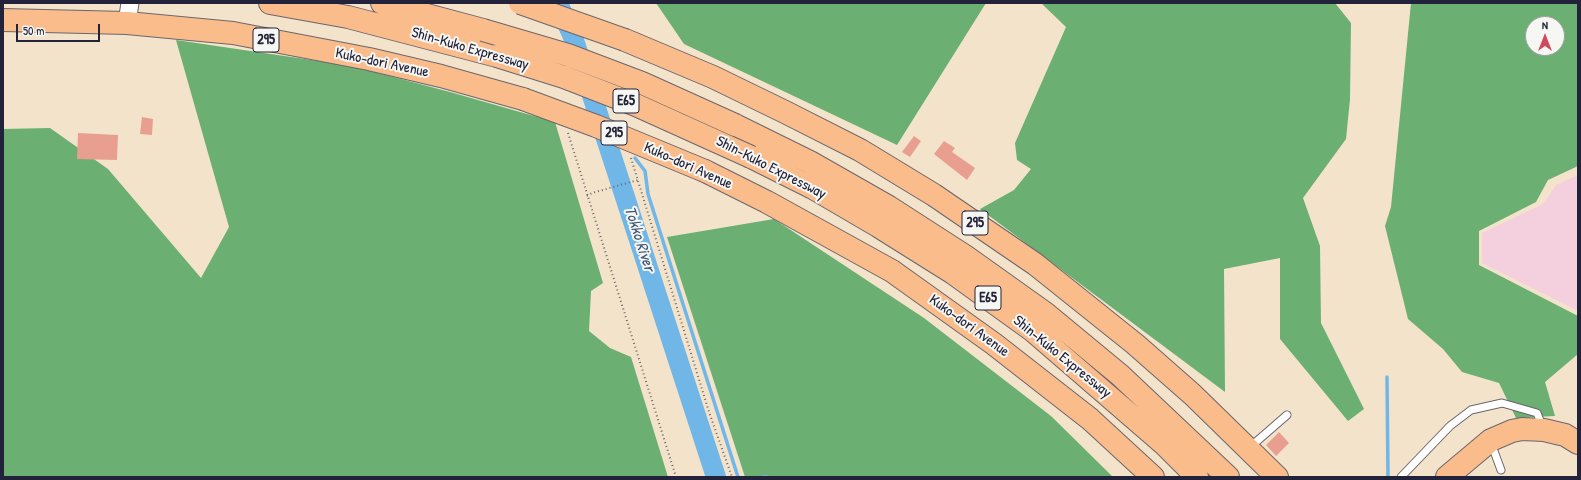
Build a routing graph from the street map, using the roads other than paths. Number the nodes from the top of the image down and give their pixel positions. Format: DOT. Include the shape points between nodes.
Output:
graph roads {
  1 [pos="270,3"];
  2 [pos="382,3"];
  3 [pos="520,3"];
  4 [pos="129,13"];
  5 [pos="3,20"];
  6 [pos="1287,415"];
  7 [pos="1544,430"];
  8 [pos="1491,440"];
  9 [pos="1578,443"];
  10 [pos="1249,448"];
  11 [pos="1500,470"];
  12 [pos="1153,477"];
  13 [pos="1197,477"];
  14 [pos="1228,477"];
  15 [pos="1277,477"];
  16 [pos="1401,477"];
  17 [pos="1446,477"];
  1 -- 13 [label="highway, Shin-Kuko Expressway / E65, bridge" via="348,17 497,56 564,77 636,105 813,188 953,273 1032,330 1160,440"];
  2 -- 14 [label="highway, Shin-Kuko Expressway / E65, bridge" via="568,55 642,83 810,162 889,207 965,256 1045,313 1120,375"];
  3 -- 10 [label="highway, 295, bridge" via="625,40 713,77 860,150 934,195 1035,264 1135,344"];
  4 -- 5 [label="highway, Kuko-dori Avenue / 295"];
  4 -- 12 [label="highway, Kuko-dori Avenue / 295, bridge" via="369,59 442,76 523,99 705,171 892,271 994,344 1090,419"];
  6 -- 10 [label="lane"];
  7 -- 8 [label="highway" via="1522,429"];
  7 -- 9 [label="highway" via="1565,435"];
  7 -- 16 [label="lane" via="1536,413 1502,403 1471,410 1450,426"];
  8 -- 11 [label="lane"];
  8 -- 17 [label="highway"];
  10 -- 15 [label="highway, 295"];
}
